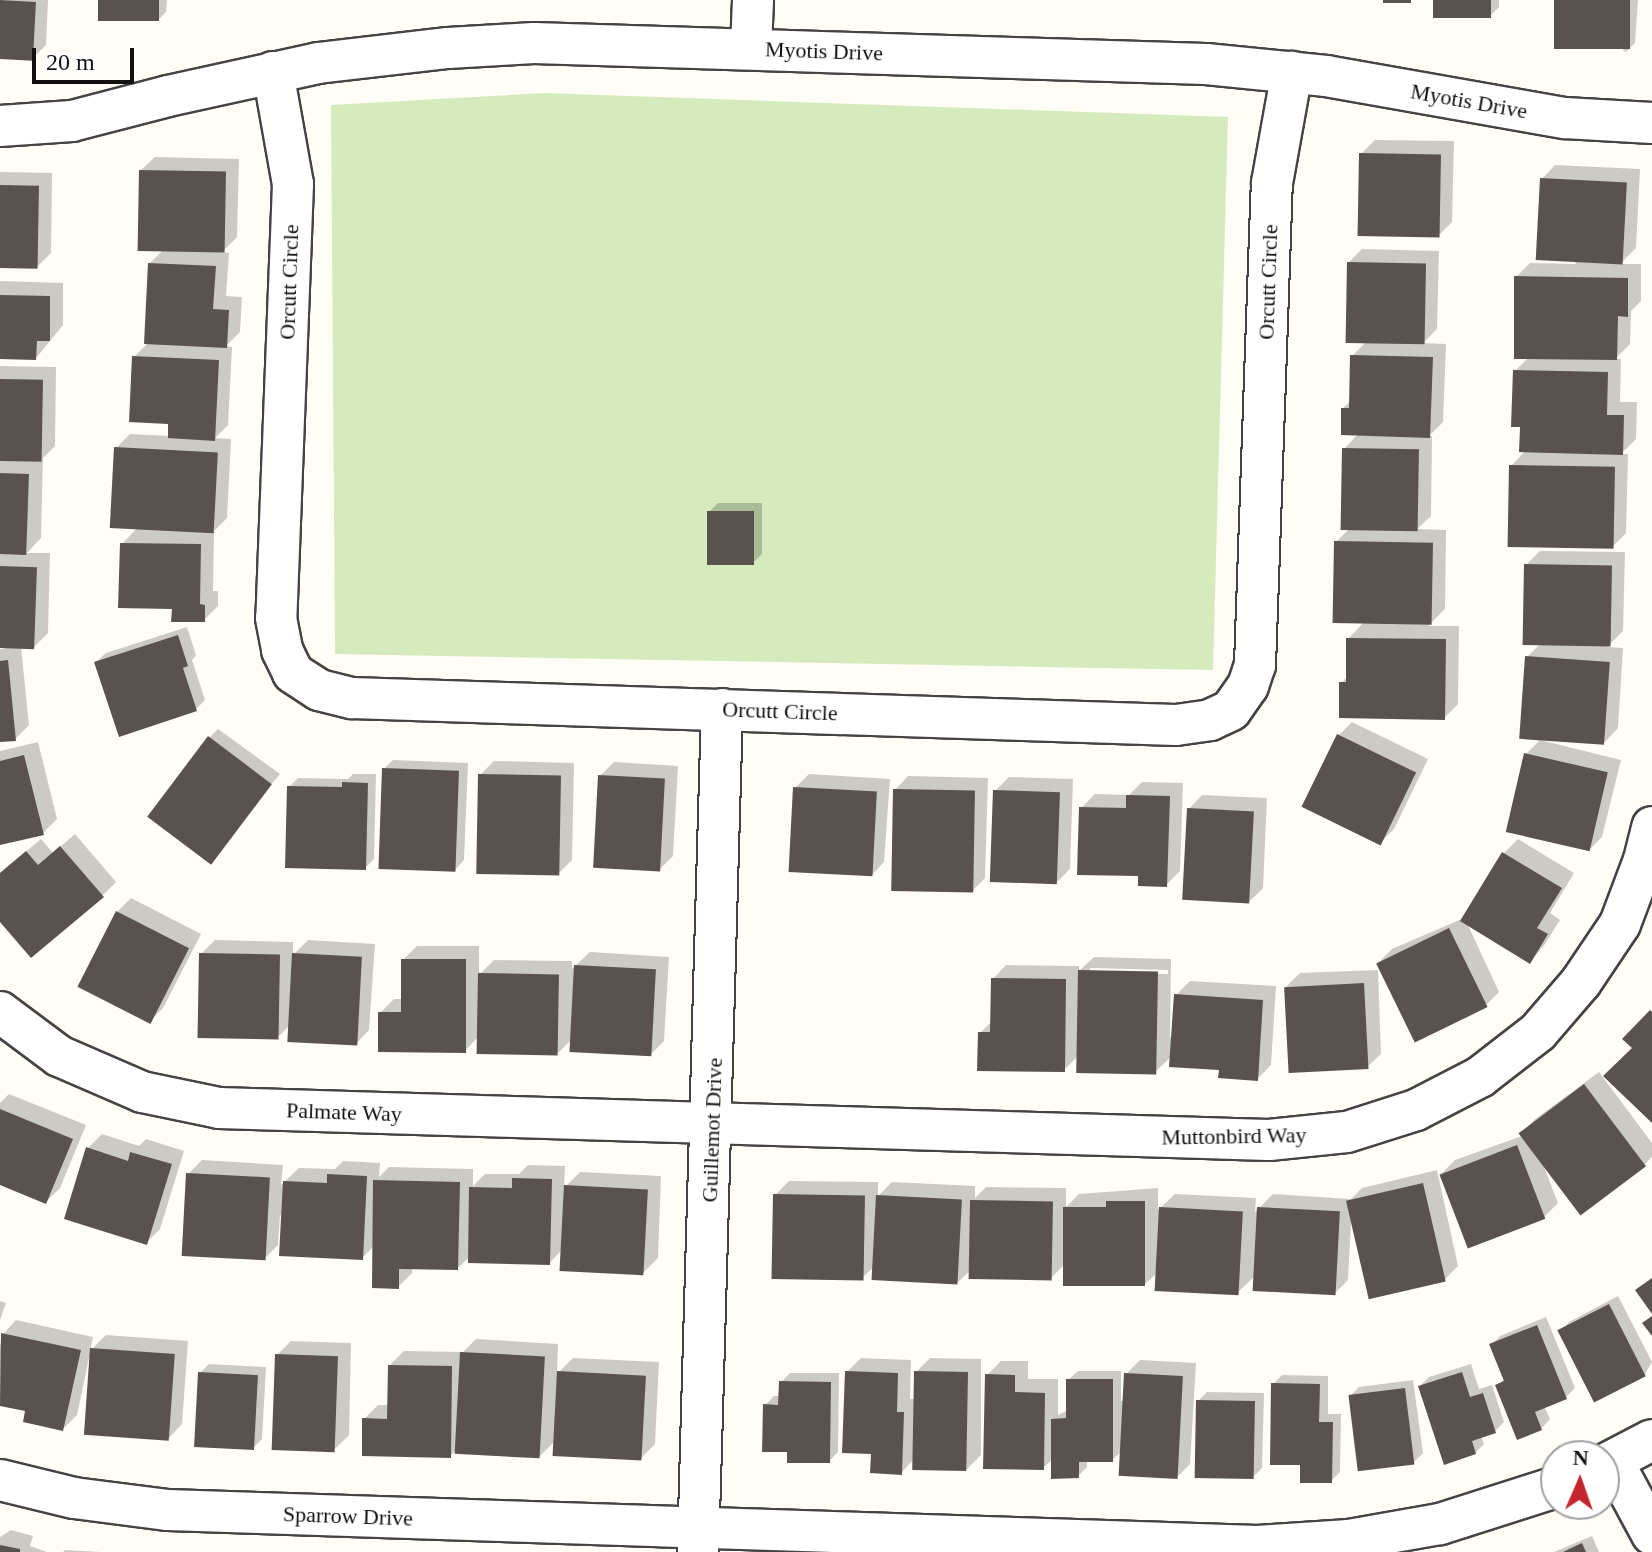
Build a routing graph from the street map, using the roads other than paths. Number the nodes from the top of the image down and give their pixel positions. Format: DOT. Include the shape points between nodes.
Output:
graph roads {
  1 [pos="753,0"];
  2 [pos="751,48"];
  3 [pos="273,72"];
  4 [pos="1292,72"];
  5 [pos="1652,123"];
  6 [pos="0,126"];
  7 [pos="722,709"];
  8 [pos="1652,827"];
  9 [pos="0,1012"];
  10 [pos="713,1124"];
  11 [pos="1652,1440"];
  12 [pos="1620,1457"];
  13 [pos="0,1480"];
  14 [pos="1620,1483"];
  15 [pos="1540,1492"];
  16 [pos="1652,1534"];
  17 [pos="699,1540"];
  1 -- 2 [label="street"];
  2 -- 3 [label="street, Myotis Drive" via="491,45"];
  2 -- 4 [label="street, Myotis Drive" via="1206,64"];
  3 -- 6 [label="street, Myotis Drive" via="72,121"];
  3 -- 7 [label="street, Orcutt Circle" via="293,184 276,618 293,673 319,690 352,698"];
  4 -- 5 [label="street, Myotis Drive" via="1565,118"];
  4 -- 7 [label="street, Orcutt Circle" via="1272,183 1255,665 1231,710 1210,720 1176,725"];
  7 -- 10 [label="street, Guillemot Drive"];
  8 -- 10 [label="street, Muttonbird Way" via="1620,924 1581,982 1538,1032 1480,1077 1416,1110 1347,1132 1269,1140"];
  9 -- 10 [label="street, Palmate Way" via="59,1056 142,1092 219,1108"];
  10 -- 17 [label="street, Guillemot Drive"];
  11 -- 12 [label="street"];
  13 -- 17 [label="street, Sparrow Drive" via="74,1498 168,1510"];
  14 -- 16 [label="street"];
  15 -- 17 [label="street, Sparrow Drive" via="1440,1524 1349,1540 1257,1546"];
}
